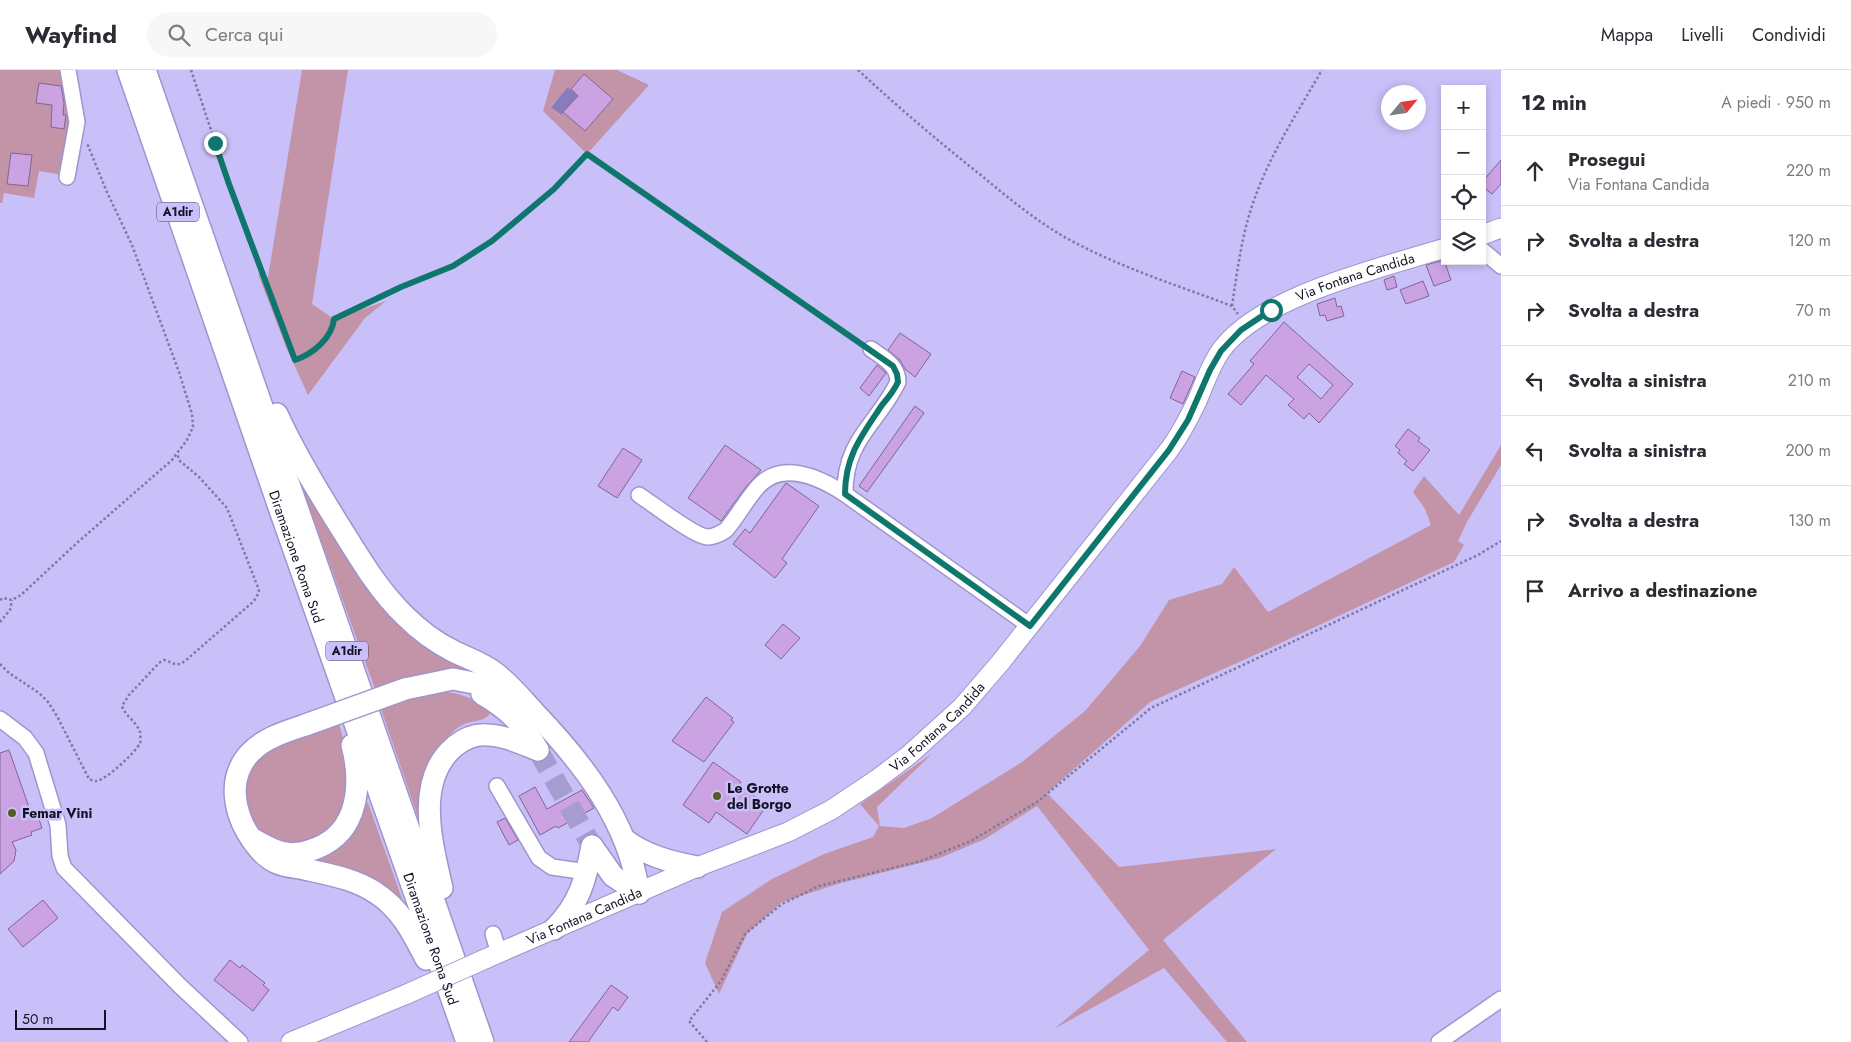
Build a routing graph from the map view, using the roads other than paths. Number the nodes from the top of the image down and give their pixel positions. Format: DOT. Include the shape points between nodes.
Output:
graph roads {
  1 [pos="68,70"];
  2 [pos="128,70"];
  3 [pos="145,70"];
  4 [pos="67,177"];
  5 [pos="1501,228"];
  6 [pos="1486,234"];
  7 [pos="1441,249"];
  8 [pos="1486,253"];
  9 [pos="211,261"];
  10 [pos="1501,266"];
  11 [pos="871,349"];
  12 [pos="845,494"];
  13 [pos="640,495"];
  14 [pos="281,513"];
  15 [pos="1030,626"];
  16 [pos="452,679"];
  17 [pos="522,698"];
  18 [pos="0,719"];
  19 [pos="498,786"];
  20 [pos="251,838"];
  21 [pos="624,839"];
  22 [pos="697,867"];
  23 [pos="587,872"];
  24 [pos="639,893"];
  25 [pos="554,929"];
  26 [pos="493,934"];
  27 [pos="492,956"];
  28 [pos="1501,998"];
  29 [pos="452,1001"];
  30 [pos="240,1042"];
  31 [pos="291,1042"];
  32 [pos="467,1042"];
  33 [pos="484,1042"];
  34 [pos="1439,1042"];
  1 -- 4 [label="street" via="77,122"];
  2 -- 14 [label="highway, Diramazione Roma Sud / A1dir"];
  3 -- 9 [label="highway, Diramazione Roma Sud / A1dir"];
  5 -- 6 [label="main road"];
  7 -- 15 [label="main road, Via Fontana Candida" via="1324,287 1279,306 1231,338 1215,360 1188,420 1169,450"];
  8 -- 10 [label="street"];
  9 -- 17 [label="highway" via="292,445 370,574 395,606 418,628 493,672"];
  9 -- 33 [label="highway, Diramazione Roma Sud / A1dir"];
  11 -- 12 [label="street" via="893,366 898,382 852,452 845,477"];
  12 -- 13 [label="street" via="812,477 792,473 774,475 757,487 726,530 708,537 696,534"];
  12 -- 15 [label="street"];
  14 -- 20 [label="highway" via="351,742 357,787 350,819 326,844 287,854"];
  14 -- 29 [label="highway, Diramazione Roma Sud / A1dir"];
  15 -- 22 [label="main road, Via Fontana Candida" via="962,707 876,780 798,828"];
  16 -- 17 [label="highway" via="484,685"];
  16 -- 20 [label="highway, bridge" via="405,690 308,724 264,742 252,751 244,761 235,802"];
  16 -- 33 [label="highway" via="506,709 538,750 492,735 477,735 457,744 444,756 433,781 430,829 442,888"];
  17 -- 21 [label="highway" via="583,767 599,790"];
  18 -- 30 [label="street" via="21,734 36,753 58,825 64,868"];
  19 -- 23 [label="street" via="539,858 552,866"];
  20 -- 29 [label="highway" via="276,862 346,879 384,898 409,926"];
  21 -- 22 [label="highway" via="653,856"];
  21 -- 24 [label="highway"];
  22 -- 24 [label="main road, Via Fontana Candida"];
  23 -- 24 [label="highway" via="592,846 613,876"];
  23 -- 25 [label="highway" via="575,905"];
  24 -- 25 [label="main road, Via Fontana Candida"];
  25 -- 27 [label="main road, Via Fontana Candida"];
  26 -- 27 [label="street"];
  27 -- 31 [label="main road, Via Fontana Candida, bridge"];
  28 -- 34 [label="street"];
  29 -- 32 [label="highway, Diramazione Roma Sud / A1dir"];
}
